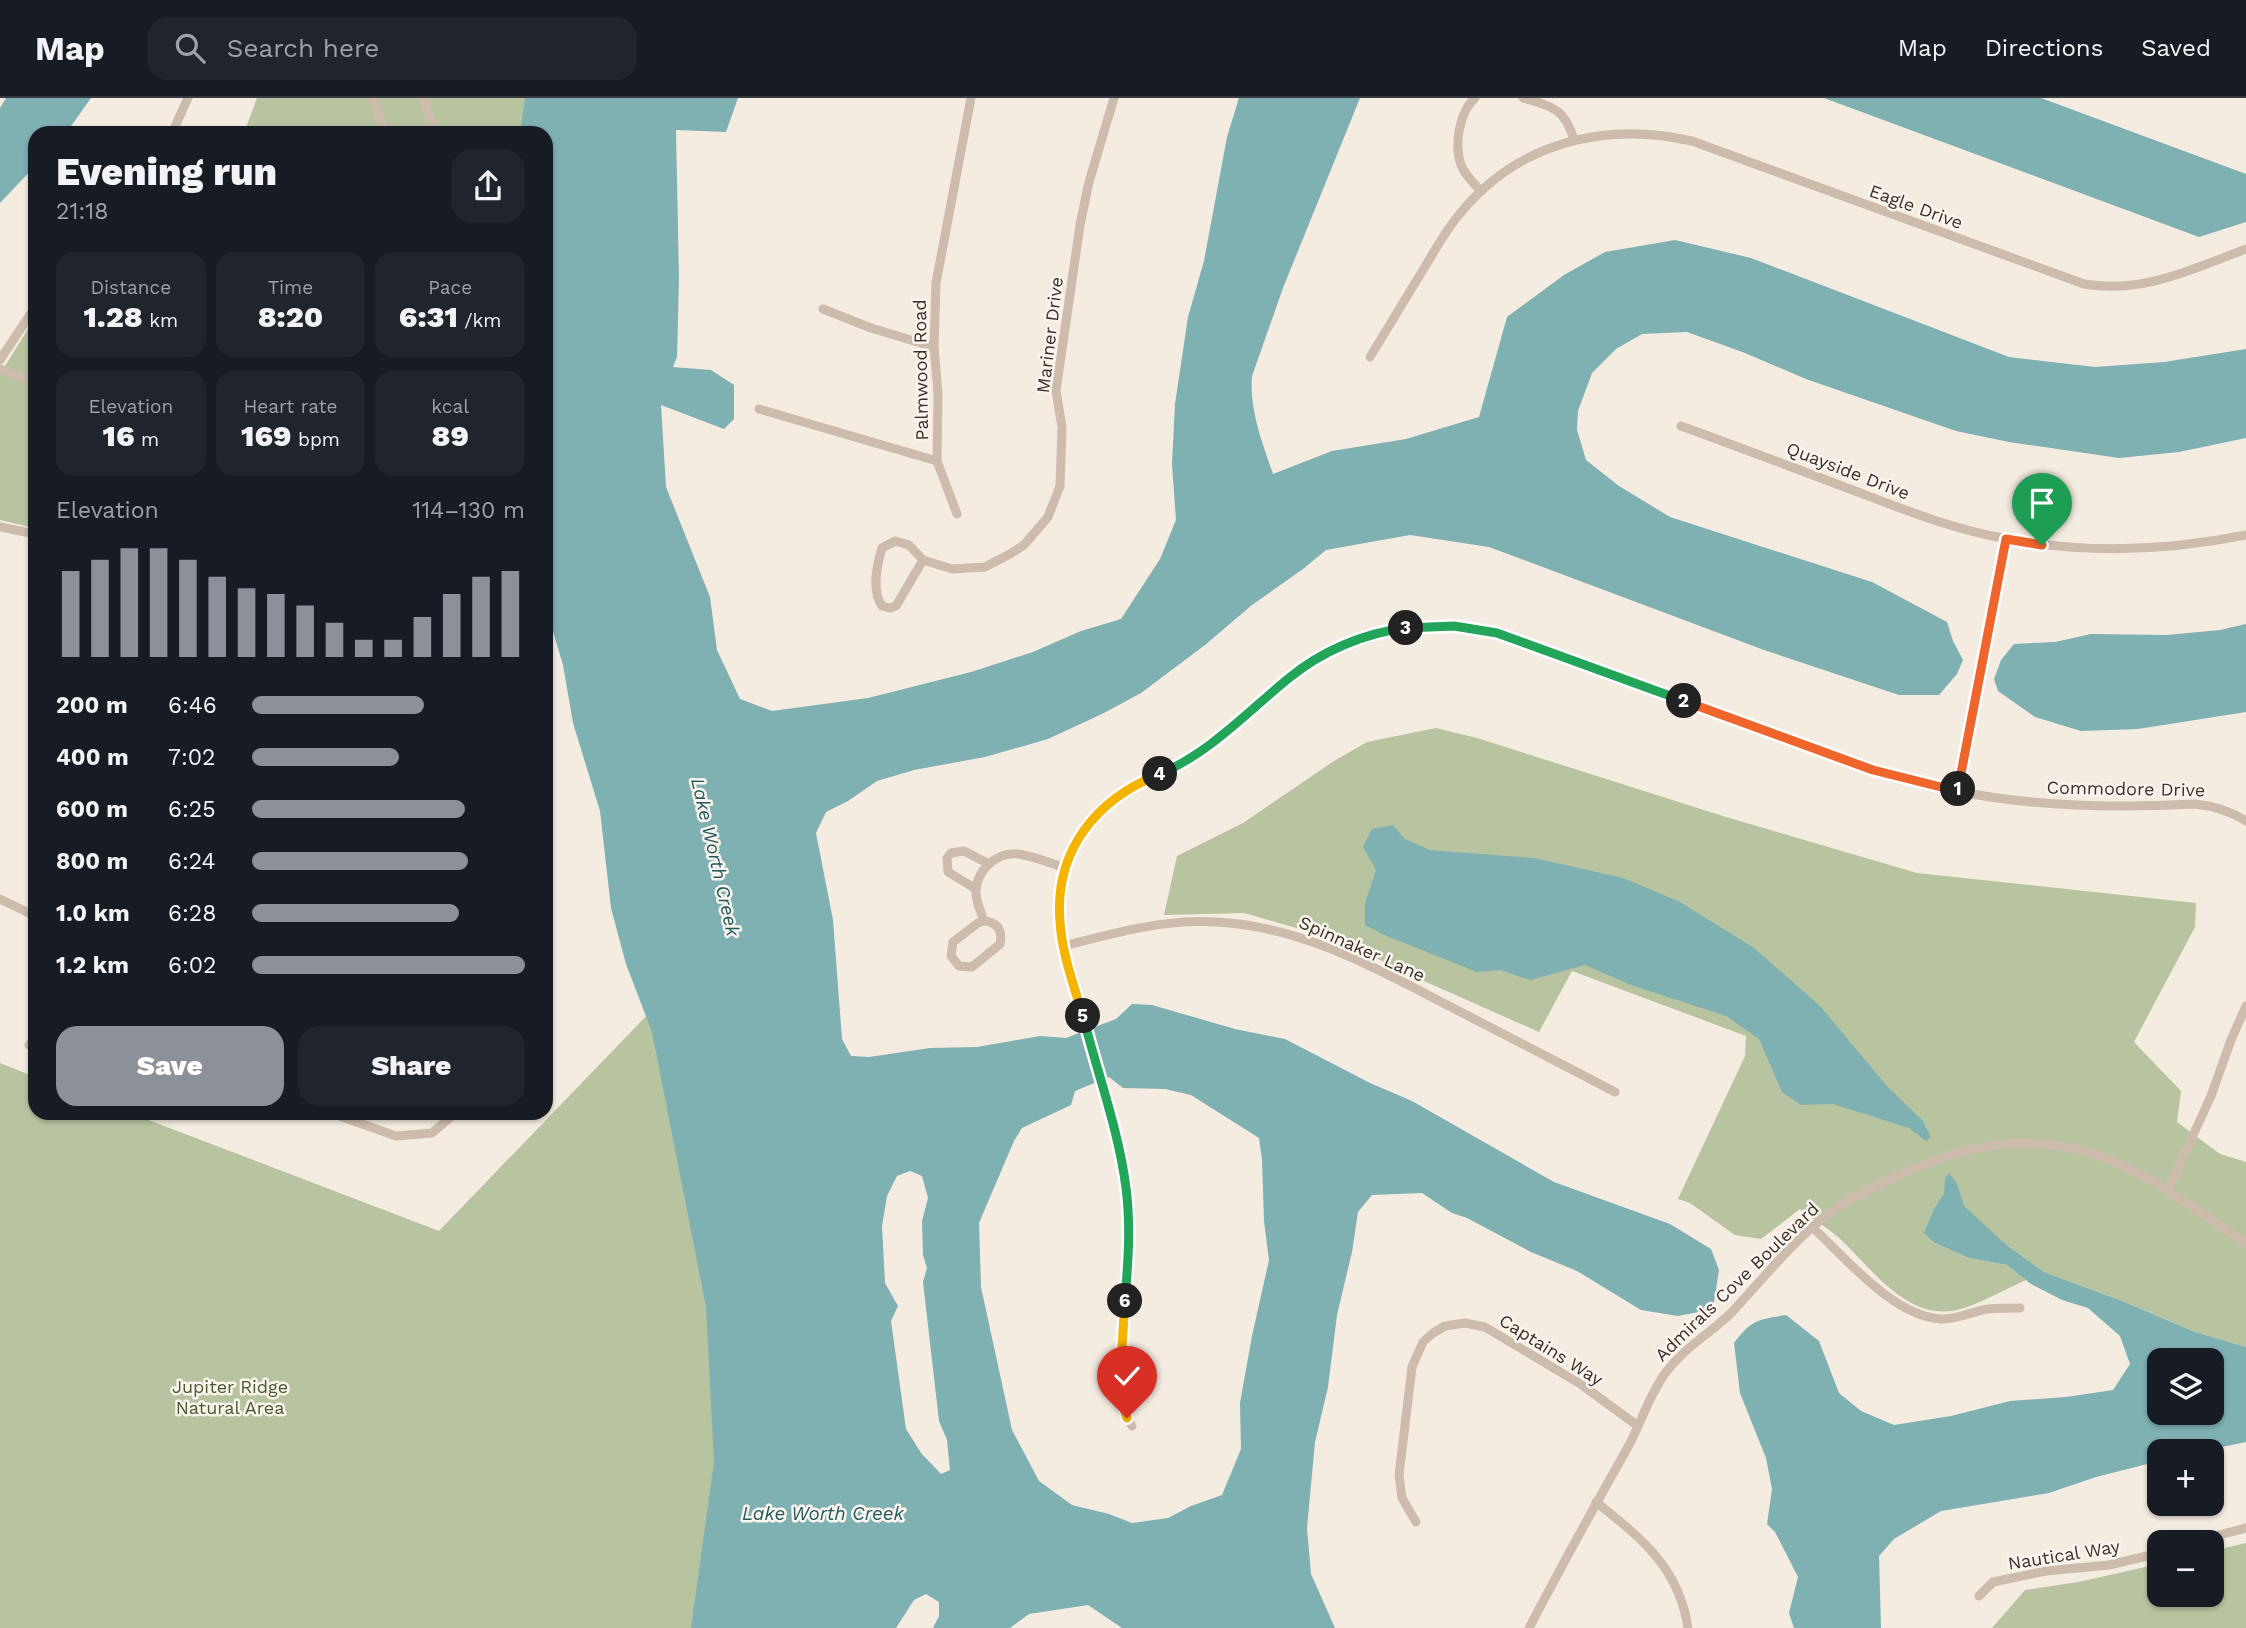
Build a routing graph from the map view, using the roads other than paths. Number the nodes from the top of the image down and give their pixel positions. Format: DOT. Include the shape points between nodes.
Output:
graph roads {
  1 [pos="188,98"];
  2 [pos="373,98"];
  3 [pos="423,98"];
  4 [pos="971,98"];
  5 [pos="1114,98"];
  6 [pos="1475,98"];
  7 [pos="1523,98"];
  8 [pos="175,126"];
  9 [pos="383,126"];
  10 [pos="433,126"];
  11 [pos="1574,140"];
  12 [pos="1481,191"];
  13 [pos="2246,249"];
  14 [pos="823,309"];
  15 [pos="28,318"];
  16 [pos="933,347"];
  17 [pos="1370,357"];
  18 [pos="0,360"];
  19 [pos="0,369"];
  20 [pos="28,380"];
  21 [pos="759,409"];
  22 [pos="1681,426"];
  23 [pos="937,461"];
  24 [pos="957,514"];
  25 [pos="0,527"];
  26 [pos="28,533"];
  27 [pos="2246,535"];
  28 [pos="2006,539"];
  29 [pos="923,560"];
  30 [pos="1957,791"];
  31 [pos="2246,821"];
  32 [pos="989,864"];
  33 [pos="1065,868"];
  34 [pos="976,889"];
  35 [pos="0,899"];
  36 [pos="28,913"];
  37 [pos="984,920"];
  38 [pos="1064,946"];
  39 [pos="2246,1006"];
  40 [pos="1615,1092"];
  41 [pos="351,1120"];
  42 [pos="447,1120"];
  43 [pos="2168,1190"];
  44 [pos="1812,1227"];
  45 [pos="2246,1243"];
  46 [pos="2020,1308"];
  47 [pos="1132,1426"];
  48 [pos="1638,1426"];
  49 [pos="1596,1502"];
  50 [pos="1416,1522"];
  51 [pos="2246,1528"];
  52 [pos="2224,1534"];
  53 [pos="2147,1556"];
  54 [pos="1979,1596"];
  55 [pos="1529,1628"];
  56 [pos="1688,1628"];
  1 -- 8 [label="street"];
  2 -- 9 [label="street"];
  3 -- 10 [label="street"];
  4 -- 16 [label="street, Palmwood Road" via="936,283"];
  5 -- 29 [label="street, Mariner Drive" via="1080,225 1056,391 1062,426 1060,486 1048,517 1024,545 985,566 952,569"];
  6 -- 12 [label="street" via="1462,117 1459,152 1465,173"];
  7 -- 11 [label="street" via="1558,111"];
  11 -- 12 [label="street, Eagle Drive" via="1527,158"];
  11 -- 13 [label="street, Eagle Drive" via="1629,133 1692,141 2084,284 2111,288 2146,284"];
  12 -- 17 [label="street, Eagle Drive" via="1448,229"];
  14 -- 16 [label="street"];
  15 -- 18 [label="street"];
  16 -- 23 [label="street, Palmwood Road"];
  19 -- 20 [label="street"];
  21 -- 23 [label="street"];
  22 -- 28 [label="street, Quayside Drive" via="1928,518"];
  23 -- 24 [label="street, Palmwood Road"];
  25 -- 26 [label="street"];
  27 -- 28 [label="street, Quayside Drive" via="2186,546 2114,550"];
  28 -- 30 [label="street"];
  29 -- 29 [label="street, Mariner Drive" via="909,545 895,541 882,548 877,566 877,598 882,606 896,606"];
  30 -- 31 [label="street, Commodore Drive" via="2053,804 2195,804"];
  30 -- 33 [label="street, Commodore Drive" via="1831,756 1514,638 1480,629 1428,626 1352,642 1303,668 1201,752 1107,804 1081,834"];
  32 -- 33 [label="street" via="1005,855 1019,855"];
  32 -- 34 [label="street"];
  32 -- 34 [label="street" via="957,850 947,858 948,872"];
  33 -- 38 [label="street, Commodore Drive" via="1059,901"];
  34 -- 37 [label="street"];
  35 -- 36 [label="street"];
  37 -- 37 [label="street" via="997,925 1000,944 972,967 959,966 951,956 953,942"];
  38 -- 40 [label="street, Spinnaker Lane" via="1181,922 1242,924 1289,934 1389,975"];
  38 -- 47 [label="street" via="1121,1158 1129,1214 1119,1392"];
  39 -- 43 [label="street"];
  41 -- 42 [label="street" via="396,1136 432,1133"];
  43 -- 44 [label="street, Admirals Cove Boulevard" via="2125,1166 2074,1149 1994,1145 1926,1162 1856,1196"];
  43 -- 45 [label="street, Admirals Cove Boulevard"];
  44 -- 46 [label="street" via="1892,1301 1916,1314 1943,1319 1986,1309"];
  44 -- 48 [label="street, Admirals Cove Boulevard" via="1729,1315 1680,1355 1658,1385"];
  48 -- 49 [label="street, Admirals Cove Boulevard"];
  48 -- 50 [label="street, Captains Way" via="1582,1385 1485,1327 1445,1326 1423,1342 1412,1367 1399,1475 1402,1498"];
  49 -- 55 [label="street, Admirals Cove Boulevard"];
  49 -- 56 [label="street" via="1647,1544 1668,1569"];
  51 -- 52 [label="street"];
  53 -- 54 [label="street, Nautical Way" via="1993,1582"];
}
